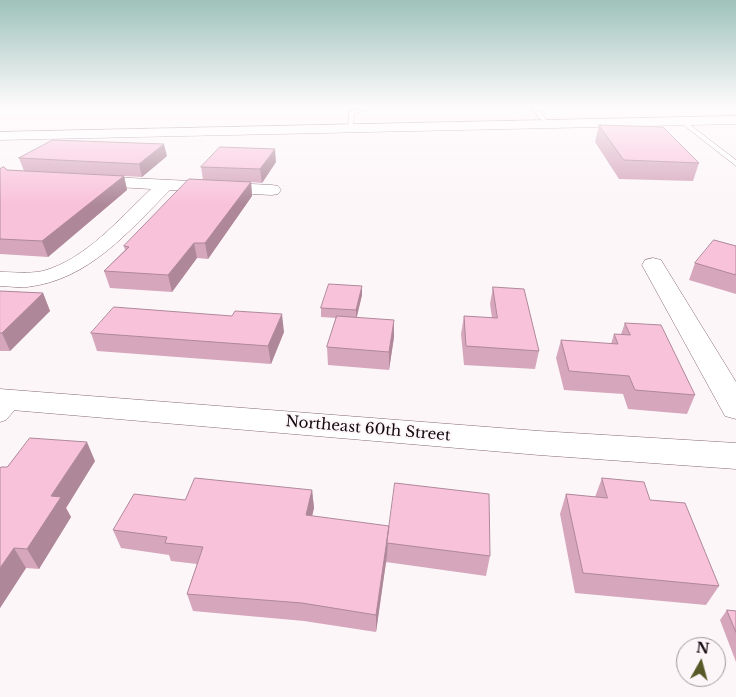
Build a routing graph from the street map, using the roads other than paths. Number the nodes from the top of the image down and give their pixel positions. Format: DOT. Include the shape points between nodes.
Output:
graph roads {
  1 [pos="705,140"];
  2 [pos="736,164"];
  3 [pos="77,181"];
  4 [pos="165,185"];
  5 [pos="272,190"];
  6 [pos="653,265"];
  7 [pos="0,279"];
  8 [pos="5,405"];
  9 [pos="736,408"];
  10 [pos="736,456"];
  1 -- 2 [label="lane"];
  3 -- 4 [label="street"];
  4 -- 5 [label="street"];
  4 -- 7 [label="street" via="84,261 62,272 29,280"];
  6 -- 9 [label="street"];
  8 -- 10 [label="street, Northeast 60th Street"];
}
